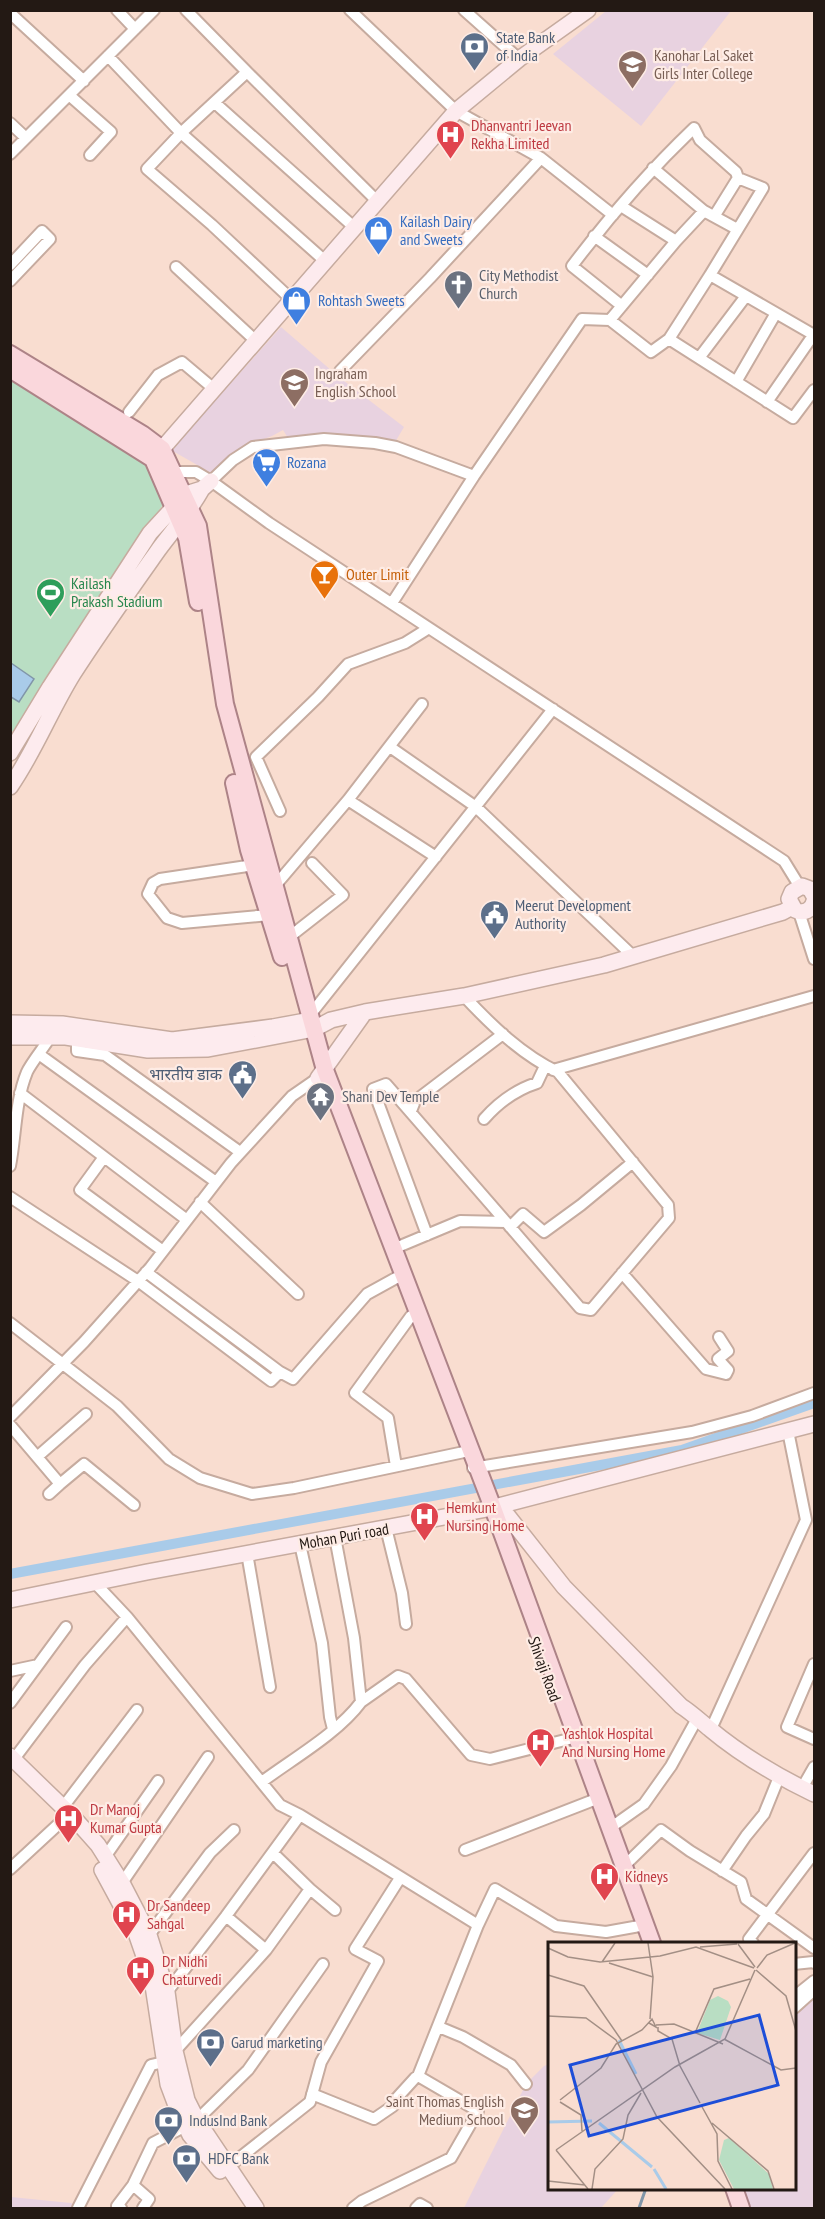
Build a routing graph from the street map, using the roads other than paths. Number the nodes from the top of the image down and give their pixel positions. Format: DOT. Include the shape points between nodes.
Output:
graph roads {
  1 [pos="117,10"];
  2 [pos="154,10"];
  3 [pos="186,10"];
  4 [pos="350,10"];
  5 [pos="464,10"];
  6 [pos="588,10"];
  7 [pos="10,13"];
  8 [pos="135,29"];
  9 [pos="108,56"];
  10 [pos="519,59"];
  11 [pos="247,72"];
  12 [pos="84,81"];
  13 [pos="69,95"];
  14 [pos="215,103"];
  15 [pos="456,111"];
  16 [pos="10,123"];
  17 [pos="181,133"];
  18 [pos="26,138"];
  19 [pos="10,154"];
  20 [pos="90,155"];
  21 [pos="541,158"];
  22 [pos="653,168"];
  23 [pos="738,178"];
  24 [pos="377,201"];
  25 [pos="621,206"];
  26 [pos="710,213"];
  27 [pos="614,215"];
  28 [pos="355,228"];
  29 [pos="737,229"];
  30 [pos="594,236"];
  31 [pos="676,241"];
  32 [pos="325,261"];
  33 [pos="10,265"];
  34 [pos="176,267"];
  35 [pos="648,275"];
  36 [pos="710,275"];
  37 [pos="10,281"];
  38 [pos="746,296"];
  39 [pos="292,300"];
  40 [pos="622,306"];
  41 [pos="776,313"];
  42 [pos="610,320"];
  43 [pos="814,335"];
  44 [pos="669,339"];
  45 [pos="256,340"];
  46 [pos="10,354"];
  47 [pos="699,358"];
  48 [pos="10,369"];
  49 [pos="340,371"];
  50 [pos="736,382"];
  51 [pos="214,389"];
  52 [pos="814,390"];
  53 [pos="767,402"];
  54 [pos="83,406"];
  55 [pos="129,412"];
  56 [pos="158,454"];
  57 [pos="173,472"];
  58 [pos="474,476"];
  59 [pos="206,485"];
  60 [pos="182,508"];
  61 [pos="392,603"];
  62 [pos="429,627"];
  63 [pos="422,704"];
  64 [pos="553,709"];
  65 [pos="390,747"];
  66 [pos="10,753"];
  67 [pos="256,757"];
  68 [pos="242,772"];
  69 [pos="10,787"];
  70 [pos="348,800"];
  71 [pos="476,807"];
  72 [pos="280,811"];
  73 [pos="436,857"];
  74 [pos="312,863"];
  75 [pos="254,865"];
  76 [pos="274,887"];
  77 [pos="800,887"];
  78 [pos="814,896"];
  79 [pos="814,902"];
  80 [pos="795,909"];
  81 [pos="269,915"];
  82 [pos="288,938"];
  83 [pos="634,957"];
  84 [pos="814,959"];
  85 [pos="465,996"];
  86 [pos="814,996"];
  87 [pos="365,1012"];
  88 [pos="10,1023"];
  89 [pos="309,1023"];
  90 [pos="503,1034"];
  91 [pos="51,1036"];
  92 [pos="10,1037"];
  93 [pos="77,1039"];
  94 [pos="40,1055"];
  95 [pos="549,1068"];
  96 [pos="321,1074"];
  97 [pos="20,1093"];
  98 [pos="411,1111"];
  99 [pos="484,1119"];
  100 [pos="240,1152"];
  101 [pos="104,1157"];
  102 [pos="633,1162"];
  103 [pos="10,1166"];
  104 [pos="216,1182"];
  105 [pos="10,1197"];
  106 [pos="201,1202"];
  107 [pos="187,1220"];
  108 [pos="508,1224"];
  109 [pos="427,1235"];
  110 [pos="393,1249"];
  111 [pos="163,1251"];
  112 [pos="622,1273"];
  113 [pos="142,1277"];
  114 [pos="396,1278"];
  115 [pos="298,1294"];
  116 [pos="411,1316"];
  117 [pos="10,1323"];
  118 [pos="719,1337"];
  119 [pos="63,1364"];
  120 [pos="814,1393"];
  121 [pos="448,1402"];
  122 [pos="86,1414"];
  123 [pos="10,1417"];
  124 [pos="814,1424"];
  125 [pos="10,1425"];
  126 [pos="788,1431"];
  127 [pos="464,1452"];
  128 [pos="37,1457"];
  129 [pos="396,1466"];
  130 [pos="474,1469"];
  131 [pos="60,1484"];
  132 [pos="49,1494"];
  133 [pos="490,1503"];
  134 [pos="134,1505"];
  135 [pos="810,1523"];
  136 [pos="386,1528"];
  137 [pos="335,1537"];
  138 [pos="300,1544"];
  139 [pos="247,1553"];
  140 [pos="95,1582"];
  141 [pos="10,1600"];
  142 [pos="127,1617"];
  143 [pos="406,1624"];
  144 [pos="66,1627"];
  145 [pos="814,1664"];
  146 [pos="38,1665"];
  147 [pos="10,1671"];
  148 [pos="270,1687"];
  149 [pos="361,1702"];
  150 [pos="10,1703"];
  151 [pos="137,1710"];
  152 [pos="698,1716"];
  153 [pos="333,1729"];
  154 [pos="711,1730"];
  155 [pos="573,1738"];
  156 [pos="814,1739"];
  157 [pos="208,1757"];
  158 [pos="12,1762"];
  159 [pos="814,1767"];
  160 [pos="779,1777"];
  161 [pos="158,1781"];
  162 [pos="263,1781"];
  163 [pos="808,1791"];
  164 [pos="596,1799"];
  165 [pos="63,1814"];
  166 [pos="300,1815"];
  167 [pos="609,1828"];
  168 [pos="234,1830"];
  169 [pos="465,1850"];
  170 [pos="273,1853"];
  171 [pos="814,1853"];
  172 [pos="105,1857"];
  173 [pos="10,1869"];
  174 [pos="621,1869"];
  175 [pos="722,1871"];
  176 [pos="400,1878"];
  177 [pos="122,1883"];
  178 [pos="310,1889"];
  179 [pos="335,1910"];
  180 [pos="769,1915"];
  181 [pos="226,1916"];
  182 [pos="478,1925"];
  183 [pos="642,1926"];
  184 [pos="149,1935"];
  185 [pos="646,1942"];
  186 [pos="651,1942"];
  187 [pos="752,1942"];
  188 [pos="814,1948"];
  189 [pos="266,1950"];
  190 [pos="814,1963"];
  191 [pos="323,1964"];
  192 [pos="795,1964"];
  193 [pos="814,1981"];
  194 [pos="814,1990"];
  195 [pos="167,1992"];
  196 [pos="795,1996"];
  197 [pos="795,2007"];
  198 [pos="439,2026"];
  199 [pos="170,2057"];
  200 [pos="418,2076"];
  201 [pos="526,2084"];
  202 [pos="312,2094"];
  203 [pos="191,2122"];
  204 [pos="228,2167"];
  205 [pos="133,2186"];
  206 [pos="735,2189"];
  207 [pos="740,2189"];
  208 [pos="78,2208"];
  209 [pos="121,2208"];
  210 [pos="143,2208"];
  211 [pos="245,2208"];
  212 [pos="256,2208"];
  213 [pos="353,2208"];
  214 [pos="416,2208"];
  215 [pos="427,2208"];
  216 [pos="741,2208"];
  217 [pos="746,2208"];
  1 -- 8 [label="street"];
  2 -- 8 [label="street"];
  3 -- 11 [label="street"];
  4 -- 15 [label="street"];
  5 -- 10 [label="street"];
  6 -- 10 [label="street"];
  7 -- 12 [label="street"];
  8 -- 9 [label="street"];
  9 -- 12 [label="street"];
  9 -- 17 [label="street"];
  10 -- 15 [label="street"];
  11 -- 14 [label="street"];
  11 -- 24 [label="street"];
  12 -- 13 [label="street"];
  13 -- 18 [label="street"];
  13 -- 20 [label="street" via="111,132"];
  14 -- 17 [label="street"];
  14 -- 28 [label="street"];
  15 -- 21 [label="street"];
  15 -- 24 [label="street"];
  16 -- 18 [label="street"];
  17 -- 32 [label="street"];
  17 -- 39 [label="street" via="147,169"];
  18 -- 19 [label="street"];
  21 -- 27 [label="street"];
  21 -- 49 [label="street"];
  22 -- 23 [label="street" via="694,128 700,141"];
  22 -- 25 [label="street"];
  22 -- 26 [label="street"];
  23 -- 26 [label="street"];
  23 -- 29 [label="street" via="764,188"];
  24 -- 28 [label="street"];
  25 -- 27 [label="street"];
  25 -- 31 [label="street"];
  26 -- 29 [label="street"];
  26 -- 31 [label="street"];
  27 -- 30 [label="street"];
  28 -- 32 [label="street"];
  29 -- 36 [label="street"];
  30 -- 35 [label="street"];
  30 -- 40 [label="street" via="572,266"];
  31 -- 35 [label="street"];
  32 -- 39 [label="street"];
  33 -- 37 [label="street" via="42,231 50,239"];
  34 -- 45 [label="street"];
  35 -- 40 [label="street"];
  36 -- 38 [label="street"];
  36 -- 44 [label="street"];
  38 -- 41 [label="street"];
  38 -- 47 [label="street"];
  39 -- 45 [label="street"];
  40 -- 42 [label="street"];
  41 -- 43 [label="street"];
  41 -- 50 [label="street"];
  42 -- 44 [label="street" via="651,352"];
  42 -- 58 [label="street" via="582,319"];
  43 -- 53 [label="street"];
  44 -- 47 [label="street"];
  45 -- 51 [label="street"];
  46 -- 54 [label="main road"];
  47 -- 50 [label="street"];
  48 -- 54 [label="main road"];
  50 -- 53 [label="street"];
  51 -- 55 [label="street" via="182,362 158,375"];
  51 -- 56 [label="street"];
  52 -- 53 [label="street" via="793,418"];
  54 -- 56 [label="main road" via="142,434"];
  56 -- 57 [label="main road"];
  56 -- 60 [label="main road"];
  57 -- 59 [label="street" via="196,472"];
  57 -- 60 [label="main road"];
  58 -- 59 [label="street" via="396,447 324,439 253,447"];
  58 -- 61 [label="street"];
  59 -- 60 [label="street"];
  59 -- 61 [label="street"];
  60 -- 66 [label="street" via="150,533"];
  60 -- 68 [label="main road" via="198,526 225,704"];
  60 -- 69 [label="street" via="73,675 27,763"];
  60 -- 75 [label="main road" via="218,712"];
  61 -- 62 [label="street"];
  62 -- 64 [label="street"];
  62 -- 67 [label="street" via="405,643 348,664"];
  63 -- 65 [label="street"];
  64 -- 71 [label="street"];
  64 -- 77 [label="street" via="784,861"];
  65 -- 70 [label="street"];
  65 -- 71 [label="street"];
  67 -- 68 [label="street"];
  67 -- 72 [label="street"];
  68 -- 76 [label="main road"];
  70 -- 73 [label="street"];
  70 -- 76 [label="street"];
  71 -- 73 [label="street"];
  71 -- 83 [label="street"];
  73 -- 89 [label="street"];
  74 -- 82 [label="street" via="343,895"];
  75 -- 81 [label="main road"];
  75 -- 81 [label="street" via="160,879 148,894 167,918 182,923"];
  76 -- 82 [label="main road"];
  77 -- 78 [label="street" via="810,889"];
  77 -- 80 [label="street" via="790,895"];
  79 -- 80 [label="street" via="807,911"];
  80 -- 83 [label="street"];
  80 -- 84 [label="street"];
  81 -- 89 [label="main road"];
  82 -- 89 [label="main road"];
  83 -- 85 [label="street"];
  85 -- 87 [label="street"];
  85 -- 90 [label="street"];
  86 -- 95 [label="street"];
  87 -- 89 [label="street"];
  87 -- 96 [label="street"];
  88 -- 89 [label="street" via="62,1024 172,1040"];
  89 -- 93 [label="street" via="208,1049 148,1050"];
  89 -- 96 [label="main road"];
  90 -- 95 [label="street"];
  90 -- 98 [label="street" via="415,1101"];
  91 -- 92 [label="street"];
  91 -- 93 [label="street"];
  91 -- 94 [label="street"];
  93 -- 100 [label="street" via="77,1051 105,1055"];
  94 -- 97 [label="street" via="28,1069"];
  94 -- 104 [label="street"];
  95 -- 99 [label="street" via="537,1083 497,1104"];
  95 -- 102 [label="street" via="558,1072"];
  96 -- 100 [label="street" via="292,1096"];
  96 -- 110 [label="main road"];
  96 -- 114 [label="main road"];
  97 -- 101 [label="street"];
  97 -- 103 [label="street"];
  98 -- 108 [label="street"];
  98 -- 109 [label="street" via="386,1084 373,1089"];
  100 -- 104 [label="street"];
  101 -- 107 [label="street"];
  101 -- 111 [label="street" via="80,1190"];
  102 -- 108 [label="street" via="544,1232 523,1214"];
  102 -- 112 [label="street" via="668,1205 669,1218"];
  104 -- 106 [label="street"];
  105 -- 113 [label="street"];
  106 -- 107 [label="street"];
  106 -- 115 [label="street"];
  107 -- 111 [label="street"];
  108 -- 109 [label="street" via="460,1221"];
  108 -- 112 [label="street" via="580,1308 591,1310"];
  109 -- 110 [label="street"];
  110 -- 121 [label="main road"];
  111 -- 113 [label="street"];
  112 -- 118 [label="street" via="706,1369 726,1374 728,1370 718,1359 728,1351"];
  113 -- 114 [label="street" via="293,1378 367,1294"];
  113 -- 119 [label="street"];
  114 -- 116 [label="main road"];
  116 -- 121 [label="main road"];
  116 -- 129 [label="street" via="355,1393 388,1418"];
  117 -- 119 [label="street"];
  119 -- 123 [label="street"];
  119 -- 129 [label="street" via="117,1406 169,1459 200,1478 252,1494"];
  120 -- 130 [label="street" via="752,1416 692,1432"];
  121 -- 127 [label="main road"];
  121 -- 130 [label="main road"];
  122 -- 128 [label="street"];
  124 -- 126 [label="street, Mohan Puri road"];
  125 -- 128 [label="street"];
  126 -- 133 [label="street, Mohan Puri road"];
  126 -- 135 [label="street"];
  127 -- 129 [label="street"];
  127 -- 130 [label="main road"];
  128 -- 131 [label="street"];
  130 -- 133 [label="main road, Shivaji Road"];
  131 -- 132 [label="street"];
  131 -- 134 [label="street" via="84,1464"];
  133 -- 136 [label="street, Mohan Puri road"];
  133 -- 152 [label="street" via="590,1616 681,1706"];
  133 -- 155 [label="main road, Shivaji Road"];
  135 -- 154 [label="street"];
  136 -- 137 [label="street, Mohan Puri road"];
  136 -- 143 [label="street"];
  137 -- 138 [label="street, Mohan Puri road"];
  137 -- 149 [label="street" via="354,1638"];
  138 -- 139 [label="street, Mohan Puri road"];
  138 -- 153 [label="street" via="322,1643"];
  139 -- 140 [label="street, Mohan Puri road"];
  139 -- 148 [label="street"];
  140 -- 141 [label="street, Mohan Puri road"];
  140 -- 142 [label="street"];
  142 -- 158 [label="street"];
  142 -- 162 [label="street"];
  144 -- 146 [label="street"];
  145 -- 156 [label="street" via="787,1727"];
  146 -- 147 [label="street"];
  146 -- 150 [label="street"];
  149 -- 153 [label="street"];
  149 -- 155 [label="street" via="398,1676 406,1679 471,1755 490,1759"];
  151 -- 165 [label="street"];
  152 -- 154 [label="street"];
  152 -- 167 [label="street" via="671,1766 644,1804"];
  153 -- 162 [label="street"];
  154 -- 160 [label="street"];
  155 -- 164 [label="main road, Shivaji Road"];
  157 -- 177 [label="street"];
  158 -- 165 [label="street"];
  159 -- 163 [label="street"];
  160 -- 163 [label="street"];
  160 -- 175 [label="street" via="764,1814"];
  161 -- 172 [label="street"];
  162 -- 166 [label="street" via="280,1804"];
  164 -- 167 [label="main road"];
  164 -- 169 [label="street"];
  164 -- 174 [label="main road, Shivaji Road"];
  165 -- 172 [label="street" via="98,1845"];
  165 -- 173 [label="street"];
  165 -- 199 [label="street" via="88,1847 136,1933 152,1979"];
  166 -- 170 [label="street"];
  166 -- 176 [label="street"];
  167 -- 174 [label="main road"];
  168 -- 184 [label="street" via="210,1854"];
  170 -- 178 [label="street"];
  170 -- 181 [label="street"];
  171 -- 180 [label="street"];
  172 -- 177 [label="street"];
  174 -- 175 [label="street" via="662,1830"];
  174 -- 183 [label="main road, Shivaji Road"];
  175 -- 180 [label="street" via="741,1882 746,1899"];
  176 -- 182 [label="street"];
  176 -- 202 [label="street" via="355,1948 378,1961 321,2062"];
  177 -- 184 [label="street"];
  178 -- 179 [label="street"];
  178 -- 189 [label="street"];
  180 -- 187 [label="street" via="749,1939"];
  180 -- 188 [label="street"];
  181 -- 189 [label="street"];
  181 -- 195 [label="street"];
  182 -- 183 [label="street" via="495,1889 556,1926 606,1932"];
  182 -- 198 [label="street"];
  183 -- 185 [label="main road, Shivaji Road"];
  183 -- 186 [label="main road"];
  184 -- 195 [label="street"];
  189 -- 199 [label="street"];
  190 -- 192 [label="street"];
  191 -- 203 [label="street" via="248,2070"];
  193 -- 196 [label="street"];
  194 -- 197 [label="street"];
  195 -- 199 [label="street"];
  198 -- 200 [label="street"];
  198 -- 201 [label="street" via="511,2066"];
  199 -- 203 [label="street"];
  199 -- 208 [label="street" via="151,2065"];
  200 -- 202 [label="street" via="387,2112 374,2119"];
  200 -- 213 [label="street" via="478,2111 451,2158"];
  202 -- 204 [label="street" via="310,2102"];
  203 -- 204 [label="street"];
  203 -- 205 [label="street" via="153,2143"];
  203 -- 211 [label="street" via="190,2136 213,2161"];
  204 -- 212 [label="street"];
  205 -- 209 [label="street" via="117,2206"];
  205 -- 210 [label="street" via="149,2199"];
  206 -- 216 [label="main road"];
  207 -- 217 [label="main road"];
  214 -- 215 [label="street" via="420,2204"];
}
